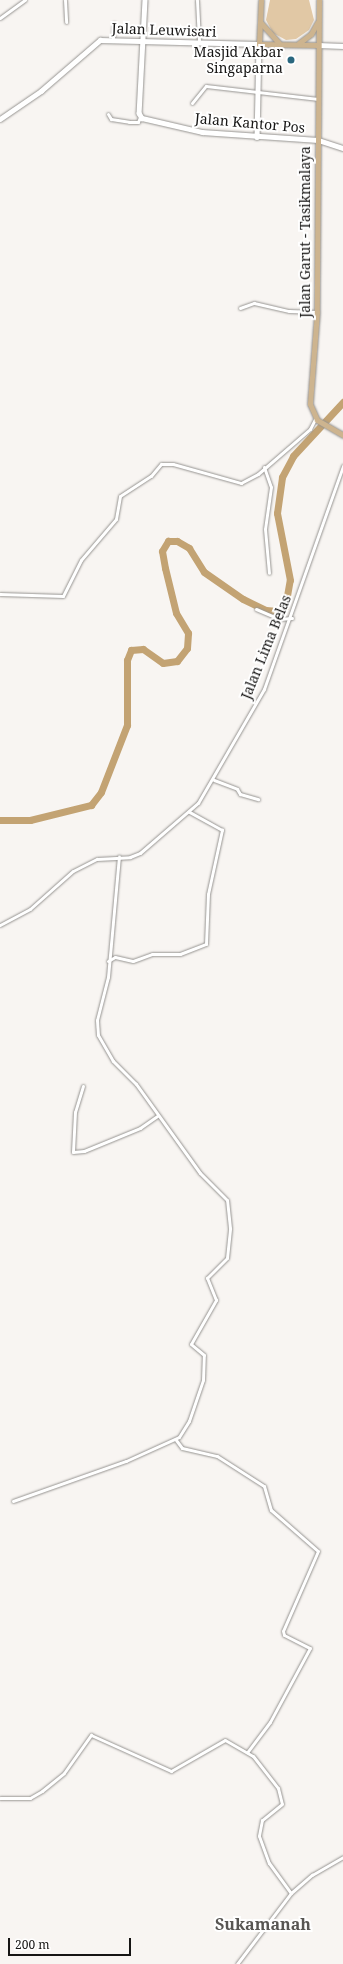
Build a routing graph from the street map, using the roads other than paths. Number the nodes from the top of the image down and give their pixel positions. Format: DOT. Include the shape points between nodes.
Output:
graph roads {
  1 [pos="25,0"];
  2 [pos="65,0"];
  3 [pos="145,0"];
  4 [pos="197,0"];
  5 [pos="261,0"];
  6 [pos="265,0"];
  7 [pos="315,0"];
  8 [pos="319,0"];
  9 [pos="261,8"];
  10 [pos="319,10"];
  11 [pos="0,18"];
  12 [pos="318,21"];
  13 [pos="66,22"];
  14 [pos="260,22"];
  15 [pos="114,23"];
  16 [pos="113,38"];
  17 [pos="143,40"];
  18 [pos="198,41"];
  19 [pos="280,43"];
  20 [pos="259,44"];
  21 [pos="298,44"];
  22 [pos="304,44"];
  23 [pos="318,45"];
  24 [pos="343,46"];
  25 [pos="318,59"];
  26 [pos="258,90"];
  27 [pos="318,99"];
  28 [pos="192,103"];
  29 [pos="108,114"];
  30 [pos="140,117"];
  31 [pos="0,119"];
  32 [pos="257,137"];
  33 [pos="318,140"];
  34 [pos="343,148"];
  35 [pos="240,308"];
  36 [pos="317,312"];
  37 [pos="316,418"];
  38 [pos="343,435"];
  39 [pos="343,466"];
  40 [pos="264,467"];
  41 [pos="269,573"];
  42 [pos="0,594"];
  43 [pos="256,609"];
  44 [pos="292,618"];
  45 [pos="214,780"];
  46 [pos="258,799"];
  47 [pos="189,812"];
  48 [pos="119,857"];
  49 [pos="0,925"];
  50 [pos="108,961"];
  51 [pos="83,1086"];
  52 [pos="157,1116"];
  53 [pos="176,1440"];
  54 [pos="13,1501"];
  55 [pos="247,1752"];
  56 [pos="0,1798"];
  57 [pos="343,1857"];
  58 [pos="292,1893"];
  59 [pos="237,1964"];
  1 -- 11 [label="street"];
  2 -- 13 [label="street"];
  3 -- 17 [label="main road"];
  4 -- 18 [label="street"];
  5 -- 9 [label="main road"];
  6 -- 9 [label="main road"];
  7 -- 10 [label="main road"];
  8 -- 10 [label="main road, Jalan Garut - Tasikmalaya"];
  9 -- 14 [label="main road"];
  10 -- 12 [label="main road, Jalan Garut - Tasikmalaya"];
  12 -- 21 [label="main road" via="311,34"];
  12 -- 23 [label="main road, Jalan Garut - Tasikmalaya"];
  14 -- 19 [label="main road" via="266,33"];
  14 -- 20 [label="main road"];
  15 -- 16 [label="street"];
  16 -- 17 [label="main road, Jalan Leuwisari"];
  16 -- 31 [label="main road, Jalan Leuwisari" via="91,44 41,91"];
  17 -- 18 [label="main road, Jalan Leuwisari"];
  17 -- 30 [label="main road"];
  18 -- 20 [label="main road, Jalan Leuwisari"];
  19 -- 20 [label="main road"];
  19 -- 21 [label="main road"];
  20 -- 26 [label="main road"];
  21 -- 22 [label="main road"];
  22 -- 23 [label="main road"];
  22 -- 25 [label="main road" via="312,48"];
  23 -- 24 [label="main road"];
  23 -- 25 [label="main road, Jalan Garut - Tasikmalaya"];
  25 -- 27 [label="main road, Jalan Garut - Tasikmalaya"];
  26 -- 27 [label="street"];
  26 -- 28 [label="street" via="206,86"];
  26 -- 32 [label="main road"];
  27 -- 33 [label="main road, Jalan Garut - Tasikmalaya"];
  29 -- 30 [label="street" via="111,119 129,122 138,122"];
  30 -- 32 [label="main road, Jalan Kantor Pos" via="202,132"];
  32 -- 33 [label="main road, Jalan Kantor Pos"];
  33 -- 34 [label="main road, Jalan Kantor Pos"];
  33 -- 36 [label="main road, Jalan Garut - Tasikmalaya"];
  35 -- 36 [label="street" via="254,303 289,311"];
  36 -- 37 [label="main road, Jalan Garut - Tasikmalaya" via="310,404"];
  37 -- 38 [label="main road" via="329,429"];
  37 -- 40 [label="street" via="310,429"];
  39 -- 44 [label="street, Jalan Lima Belas" via="330,495"];
  40 -- 41 [label="street" via="271,487 265,529"];
  40 -- 42 [label="street" via="255,476 235,484 165,462 151,476 120,496 116,519 81,560 63,596"];
  43 -- 44 [label="street" via="274,618"];
  44 -- 45 [label="street, Jalan Lima Belas" via="264,689"];
  45 -- 46 [label="street" via="237,789 240,794"];
  45 -- 47 [label="street, Jalan Lima Belas"];
  47 -- 48 [label="street, Jalan Lima Belas" via="140,853"];
  47 -- 50 [label="street" via="222,830 208,894 206,944 180,954 152,954 133,961 115,957"];
  48 -- 49 [label="street, Jalan Lima Belas" via="97,858 73,871 30,909"];
  48 -- 50 [label="street"];
  50 -- 52 [label="street" via="98,1035 113,1061 136,1084"];
  51 -- 52 [label="street" via="75,1112 73,1152 84,1151 140,1128"];
  52 -- 53 [label="street" via="200,1172 226,1200 230,1215 226,1261 207,1278 216,1300 191,1340 192,1348 204,1355 203,1380 189,1421"];
  53 -- 54 [label="street"];
  53 -- 55 [label="street" via="182,1448 222,1458 264,1486 271,1510 315,1546 318,1554 283,1633 310,1648 270,1722"];
  55 -- 56 [label="street" via="231,1742 220,1740 175,1770 159,1767 91,1735 64,1773 42,1791 30,1798"];
  55 -- 58 [label="street" via="273,1782 283,1801 262,1820 259,1836 269,1863"];
  57 -- 58 [label="street" via="312,1875"];
  58 -- 59 [label="street"];
}
